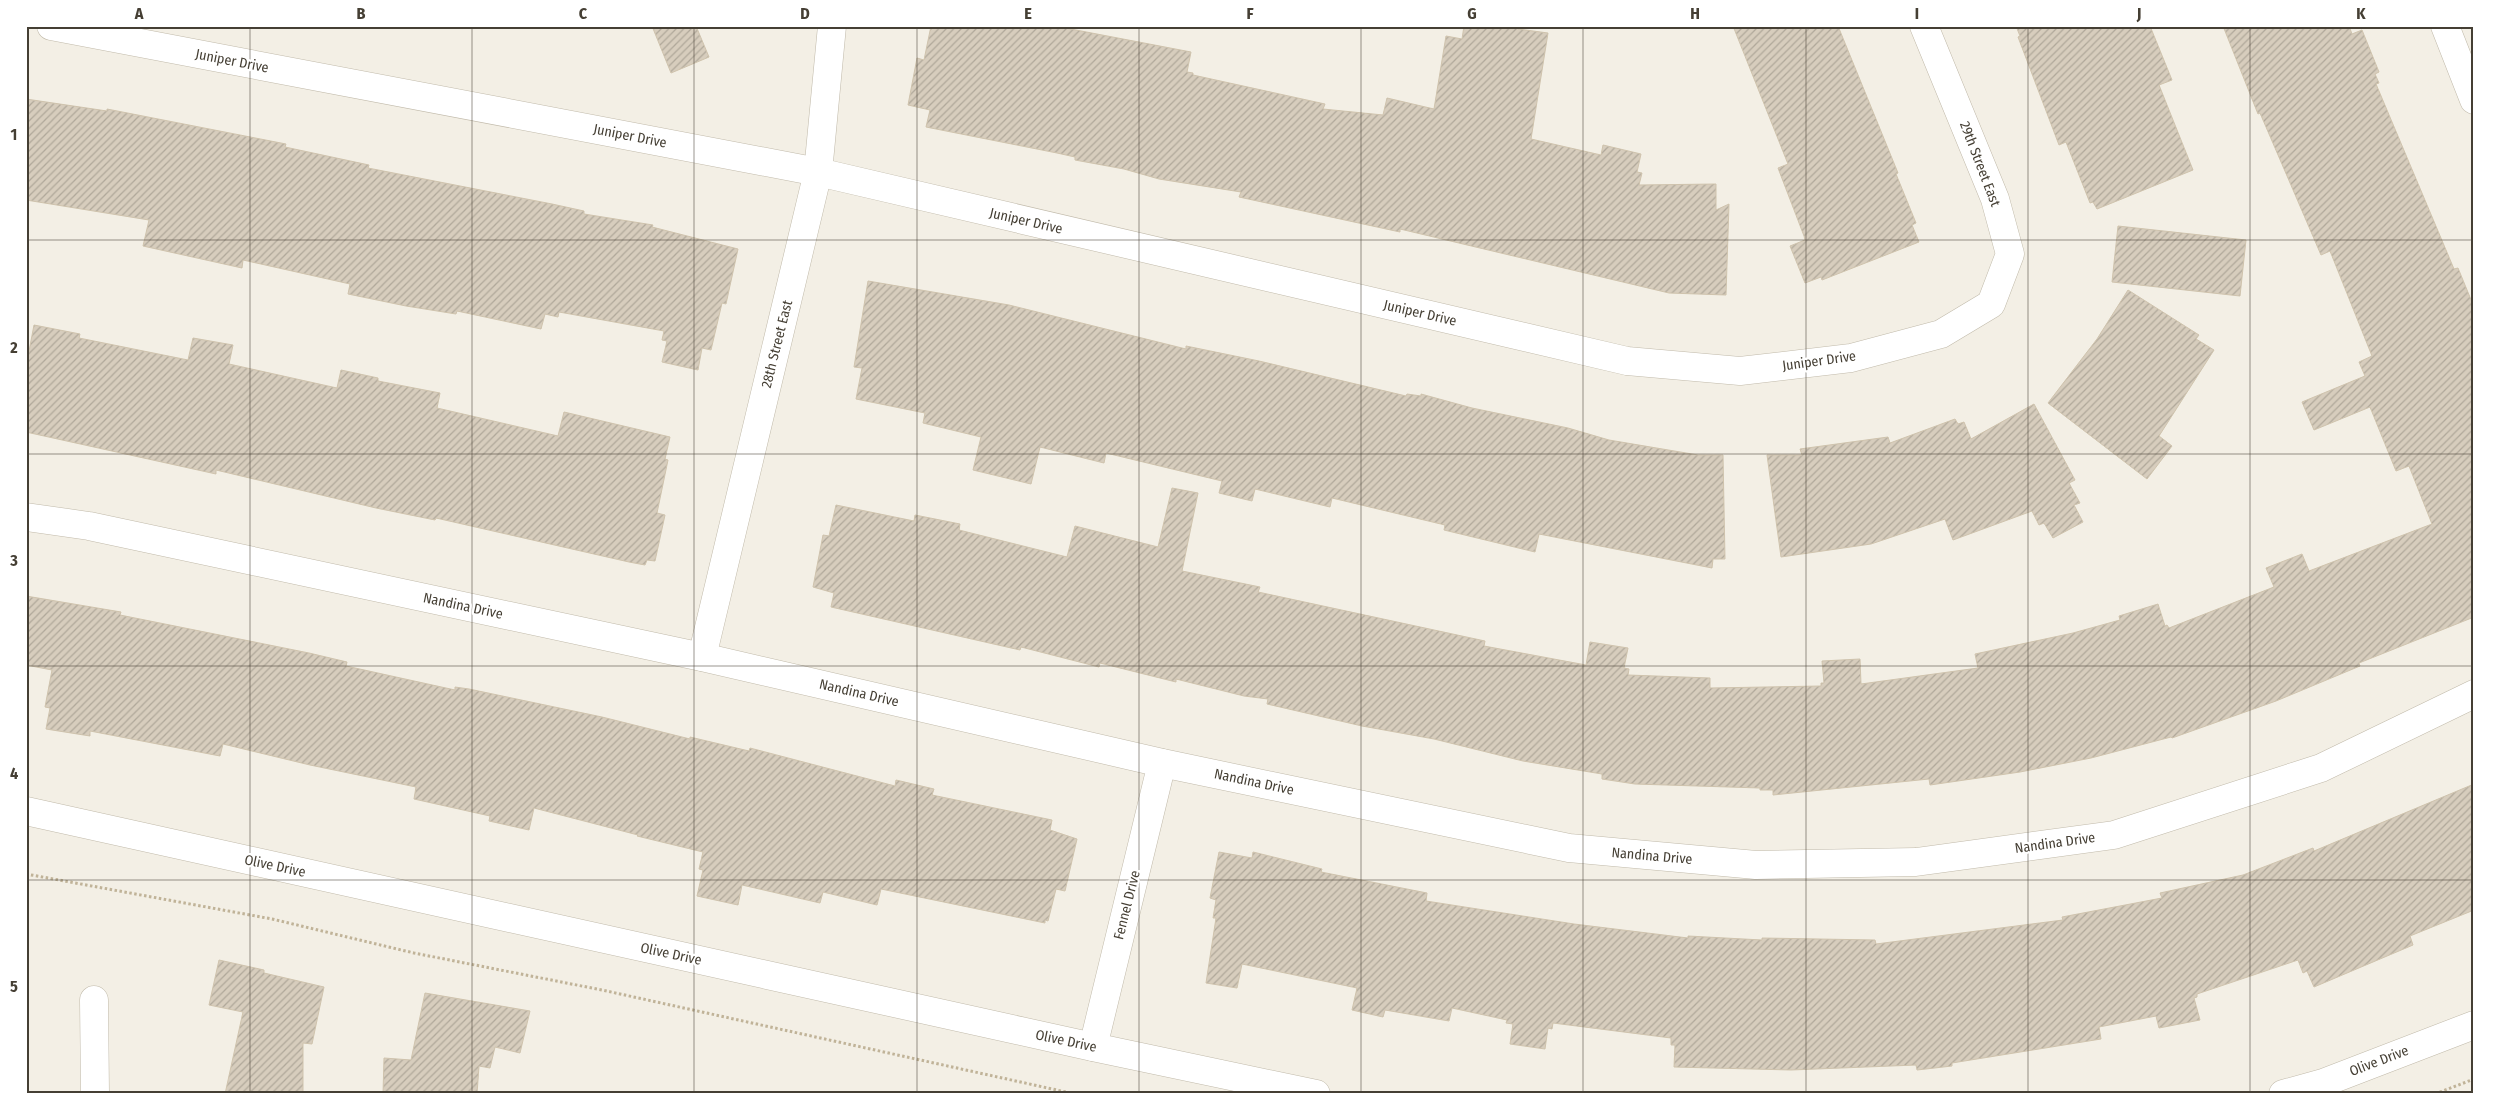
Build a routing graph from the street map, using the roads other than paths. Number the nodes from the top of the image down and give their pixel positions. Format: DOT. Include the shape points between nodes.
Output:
graph roads {
  1 [pos="51,26"];
  2 [pos="832,26"];
  3 [pos="1924,26"];
  4 [pos="2445,26"];
  5 [pos="2474,100"];
  6 [pos="818,172"];
  7 [pos="1991,304"];
  8 [pos="26,517"];
  9 [pos="702,657"];
  10 [pos="2474,694"];
  11 [pos="1162,763"];
  12 [pos="26,811"];
  13 [pos="94,1000"];
  14 [pos="2474,1025"];
  15 [pos="1093,1047"];
  16 [pos="95,1094"];
  17 [pos="1316,1094"];
  18 [pos="2283,1094"];
  1 -- 6 [label="street, Juniper Drive"];
  2 -- 6 [label="street, 28th Street East"];
  3 -- 7 [label="street, 29th Street East" via="1995,199 2010,254"];
  4 -- 5 [label="street"];
  6 -- 7 [label="street, Juniper Drive" via="1627,362 1740,371 1851,358 1941,334"];
  6 -- 9 [label="street, 28th Street East"];
  8 -- 9 [label="street, Nandina Drive" via="89,526"];
  9 -- 11 [label="street, Nandina Drive"];
  10 -- 11 [label="street, Nandina Drive" via="2322,768 2114,835 1916,862 1756,865 1570,848"];
  11 -- 15 [label="street, Fennel Drive"];
  12 -- 15 [label="street, Olive Drive"];
  13 -- 16 [label="street"];
  14 -- 18 [label="street, Olive Drive"];
  15 -- 17 [label="street, Olive Drive"];
}
